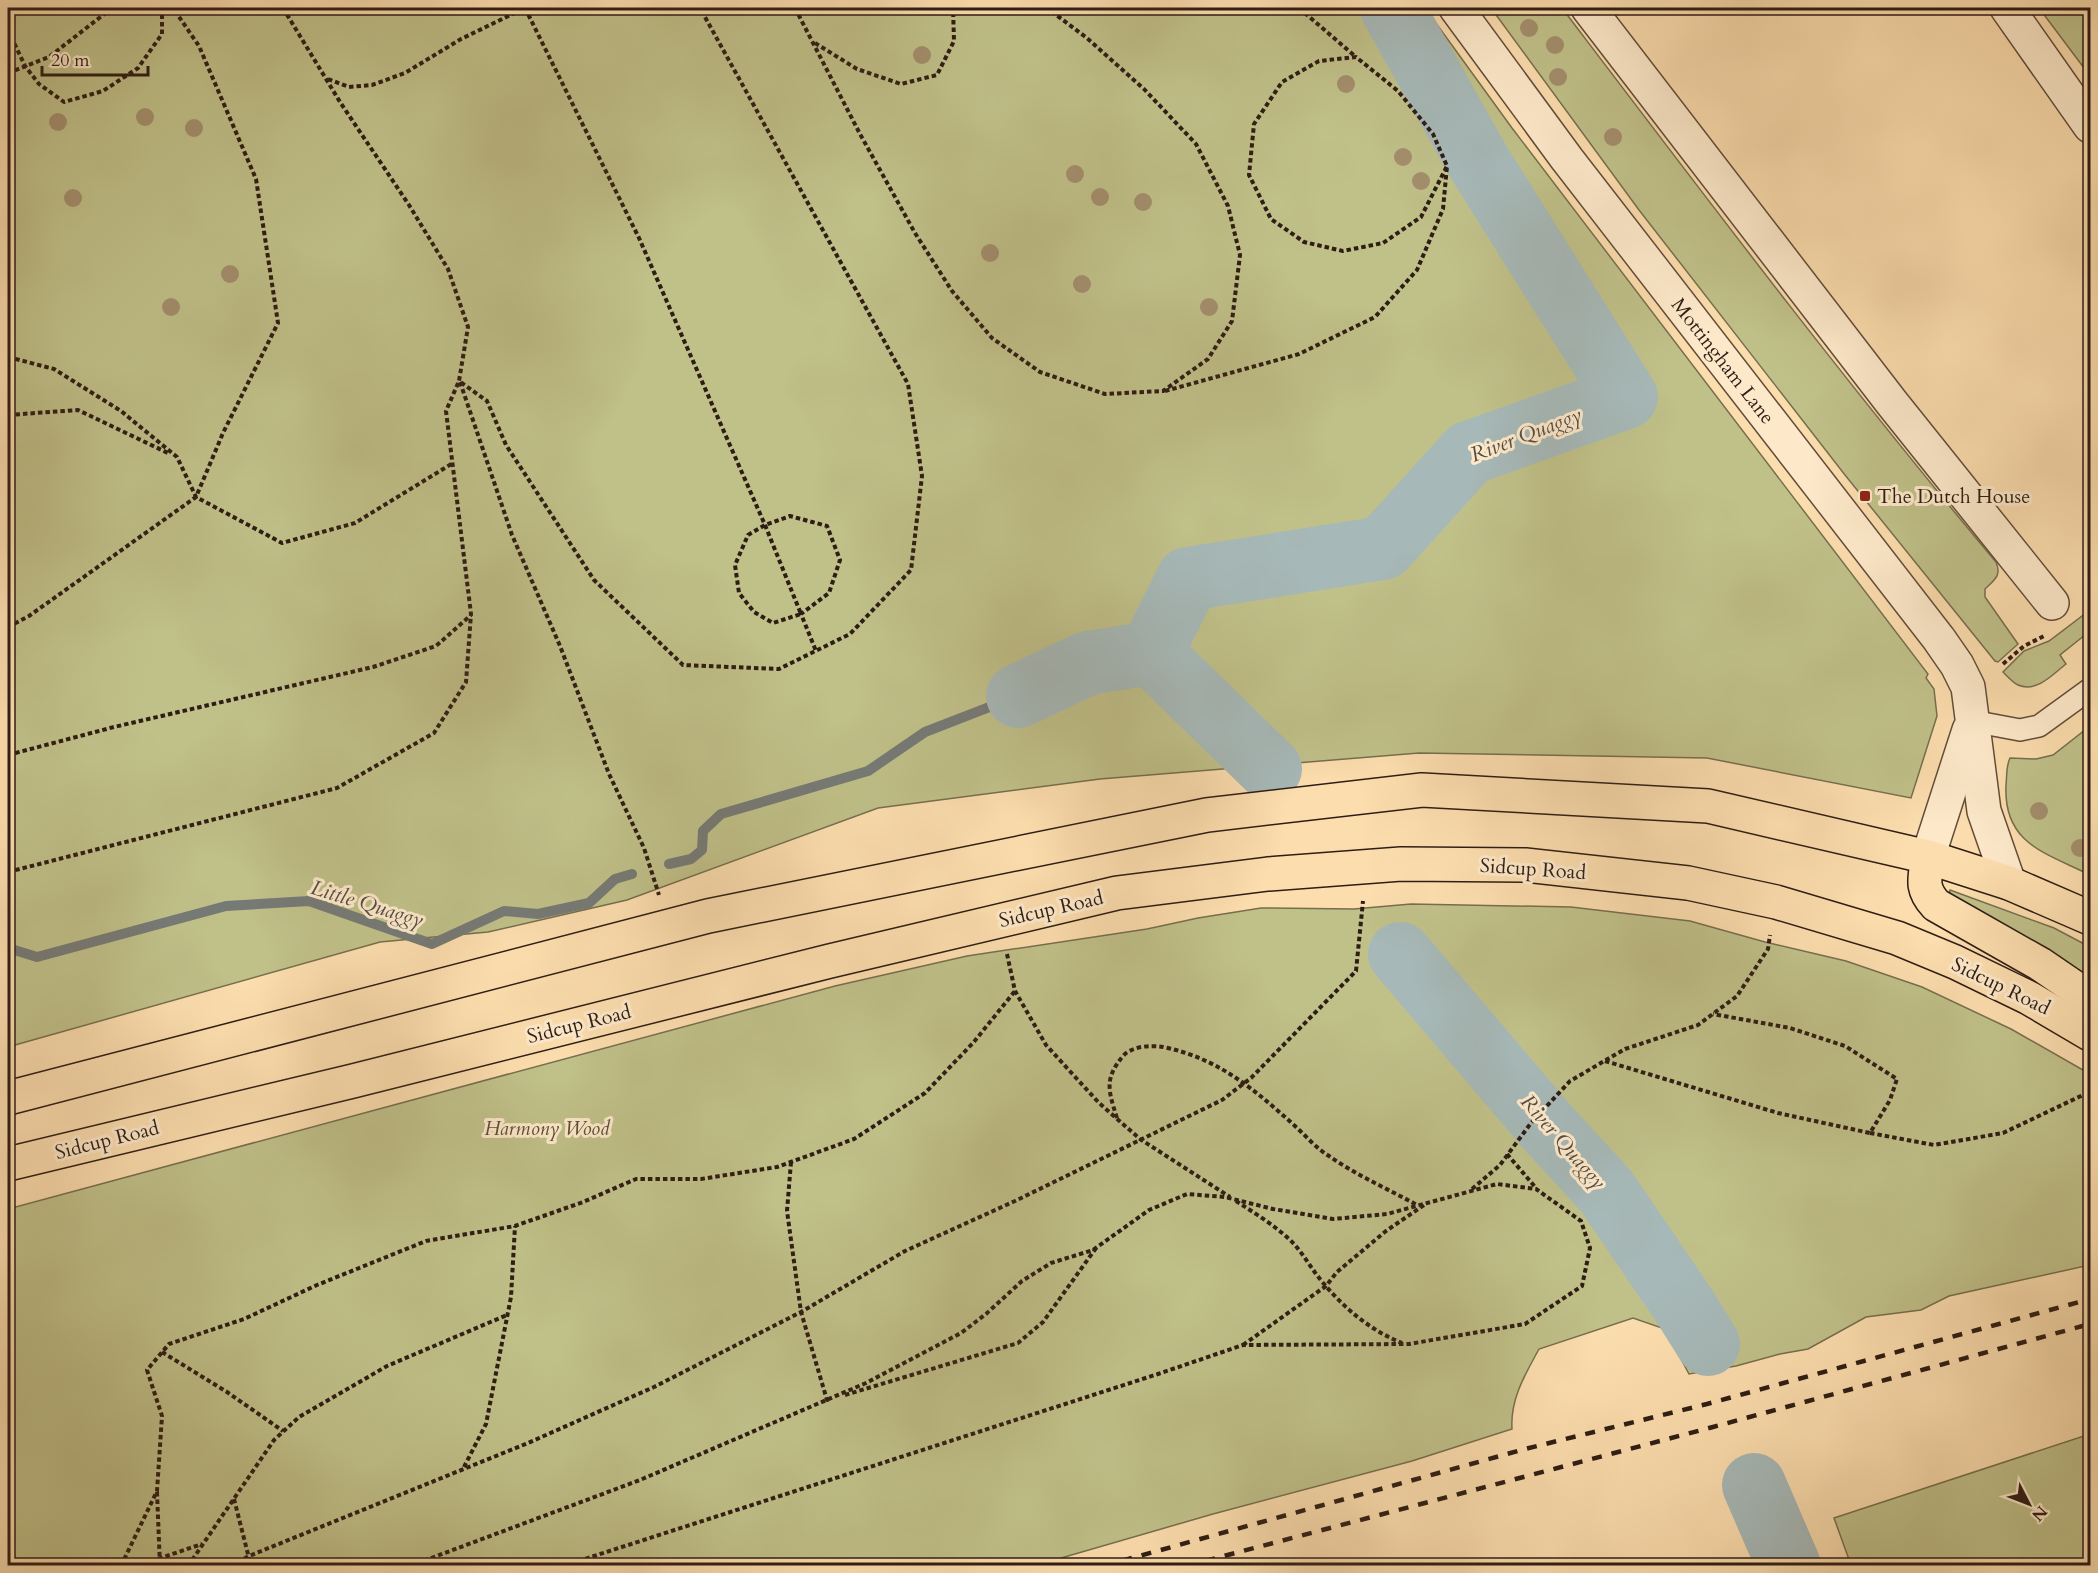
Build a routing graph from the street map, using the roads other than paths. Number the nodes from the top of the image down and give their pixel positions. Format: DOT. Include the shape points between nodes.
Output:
graph roads {
  1 [pos="1456,8"];
  2 [pos="1588,8"];
  3 [pos="2007,8"];
  4 [pos="2091,126"];
  5 [pos="2052,603"];
  6 [pos="2091,689"];
  7 [pos="1972,721"];
  8 [pos="1928,857"];
  9 [pos="2009,883"];
  10 [pos="2091,918"];
  11 [pos="2091,998"];
  12 [pos="2091,1034"];
  13 [pos="8,1098"];
  14 [pos="8,1164"];
  1 -- 7 [label="street, Mottingham Lane" via="1567,159 1939,639 1968,687"];
  2 -- 5 [label="street"];
  3 -- 4 [label="street"];
  6 -- 7 [label="lane" via="2039,726 2020,730"];
  7 -- 8 [label="street, Mottingham Lane"];
  7 -- 9 [label="street, Mottingham Lane" via="1984,811"];
  8 -- 9 [label="highway"];
  8 -- 11 [label="highway" via="1923,884 1936,905"];
  8 -- 13 [label="highway" via="1708,806 1422,790 1207,815 708,916"];
  9 -- 10 [label="highway"];
  12 -- 14 [label="highway, Sidcup Road" via="1955,962 1897,938 1776,902 1688,883 1525,865 1401,864 1268,874 1117,893 830,960"];
}
